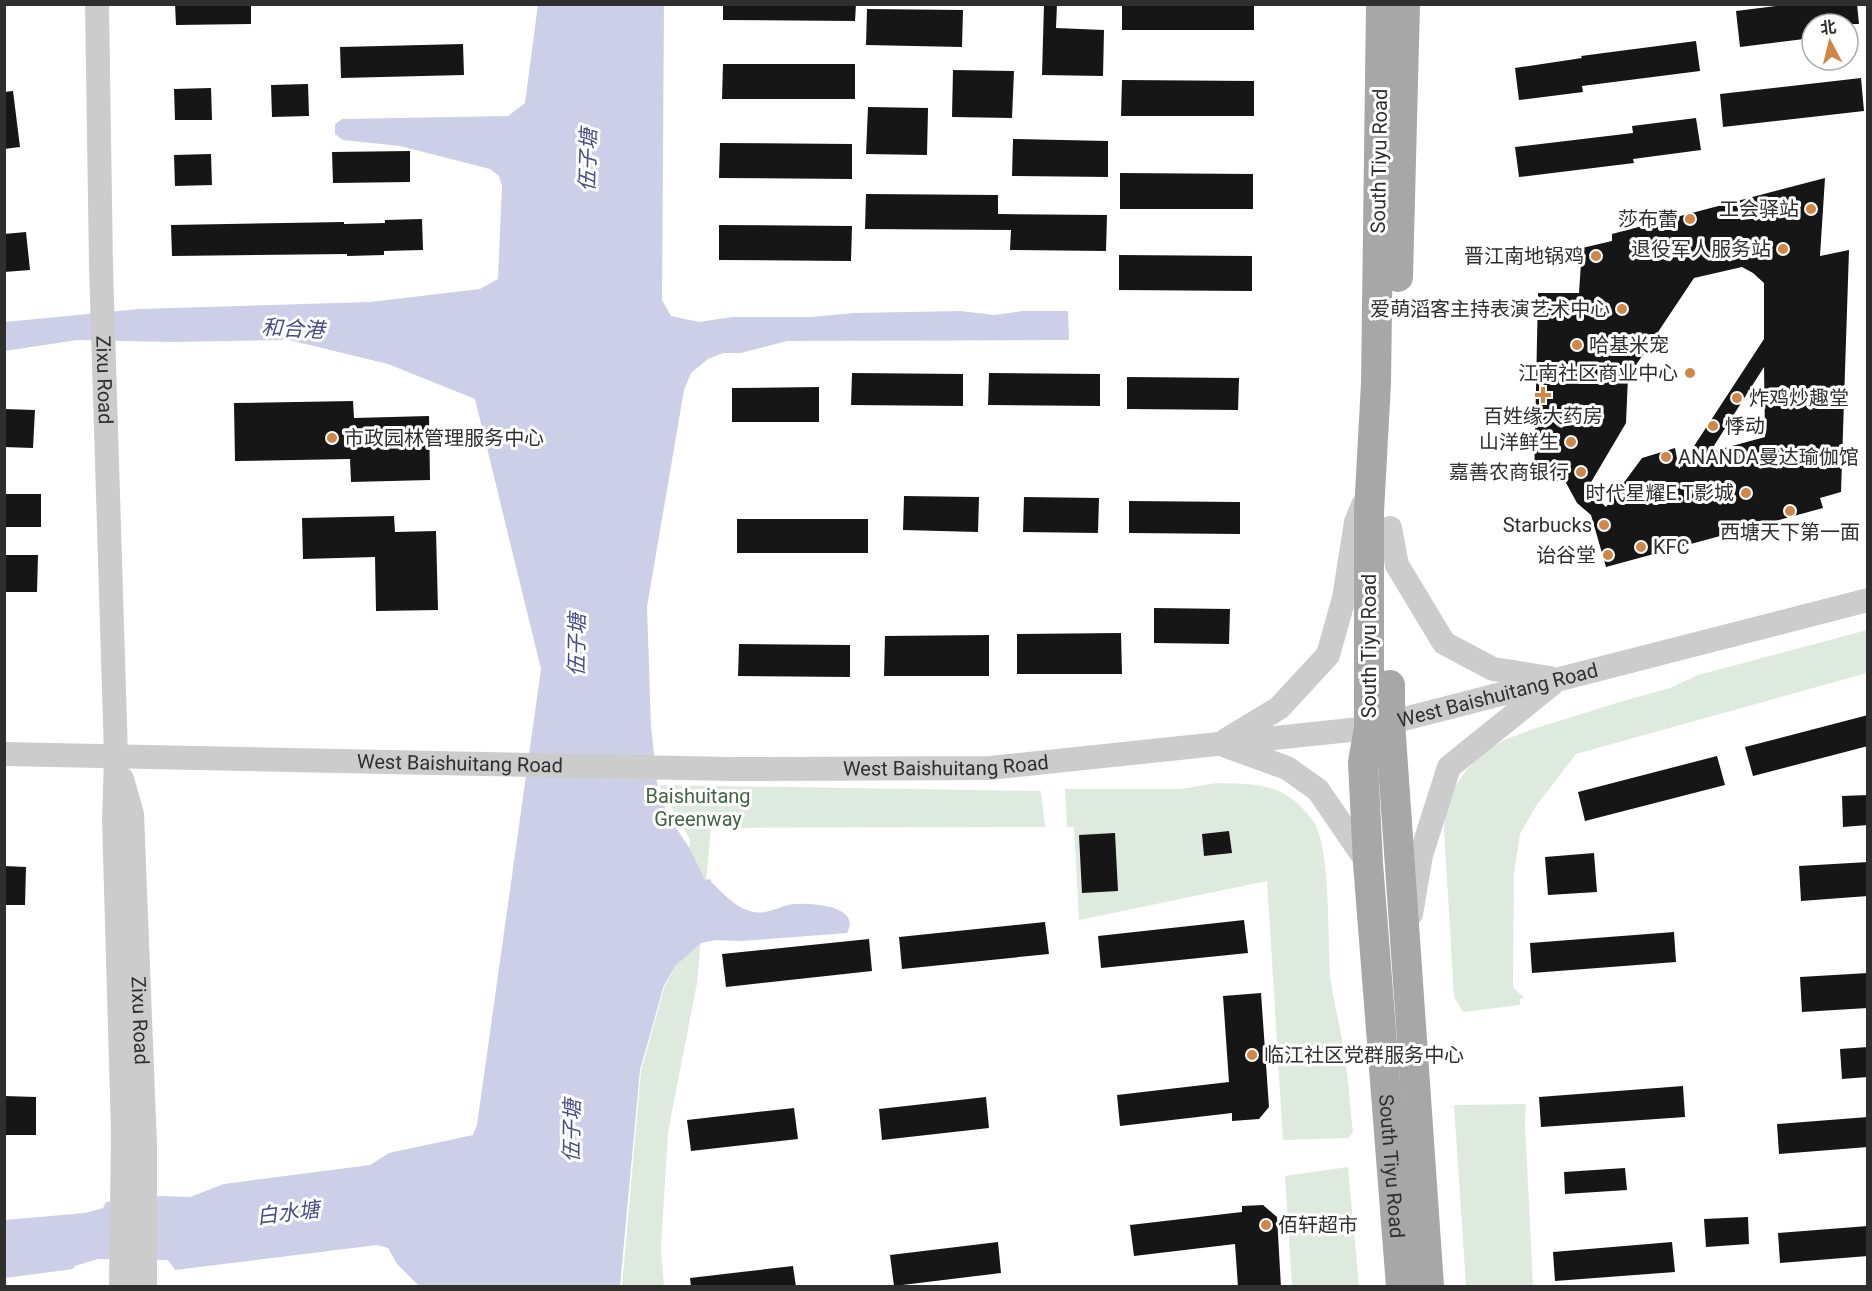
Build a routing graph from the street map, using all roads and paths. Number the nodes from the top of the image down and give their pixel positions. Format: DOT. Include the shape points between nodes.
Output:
graph roads {
  1 [pos="97,4"];
  2 [pos="1381,4"];
  3 [pos="1406,4"];
  4 [pos="1371,486"];
  5 [pos="1390,528"];
  6 [pos="1868,600"];
  7 [pos="1558,679"];
  8 [pos="1379,725"];
  9 [pos="1221,744"];
  10 [pos="4,754"];
  11 [pos="116,756"];
  12 [pos="1368,863"];
  13 [pos="1405,943"];
  14 [pos="134,1198"];
  15 [pos="145,1278"];
  16 [pos="121,1279"];
  17 [pos="1401,1287"];
  18 [pos="1429,1287"];
  1 -- 11 [label="street, Zixu Road"];
  2 -- 4 [label="main road, South Tiyu Road"];
  3 -- 5 [label="main road, South Tiyu Road"];
  4 -- 8 [label="main road, South Tiyu Road"];
  4 -- 9 [label="street" via="1356,522 1344,598 1329,655 1279,708"];
  5 -- 7 [label="street" via="1397,565 1444,643 1493,669"];
  5 -- 8 [label="main road, South Tiyu Road"];
  6 -- 7 [label="street, West Baishuitang Road"];
  7 -- 8 [label="street, West Baishuitang Road"];
  7 -- 13 [label="street" via="1449,767 1421,855"];
  8 -- 9 [label="street, West Baishuitang Road"];
  8 -- 12 [label="main road, South Tiyu Road" via="1363,762"];
  8 -- 13 [label="main road, South Tiyu Road"];
  9 -- 11 [label="street, West Baishuitang Road" via="990,768 732,769"];
  9 -- 12 [label="street" via="1287,768 1318,790"];
  10 -- 11 [label="street, West Baishuitang Road"];
  11 -- 14 [label="street, Zixu Road" via="132,814"];
  12 -- 17 [label="main road, South Tiyu Road"];
  13 -- 18 [label="main road, South Tiyu Road"];
  14 -- 15 [label="street, Zixu Road"];
  14 -- 16 [label="street, Zixu Road"];
}
